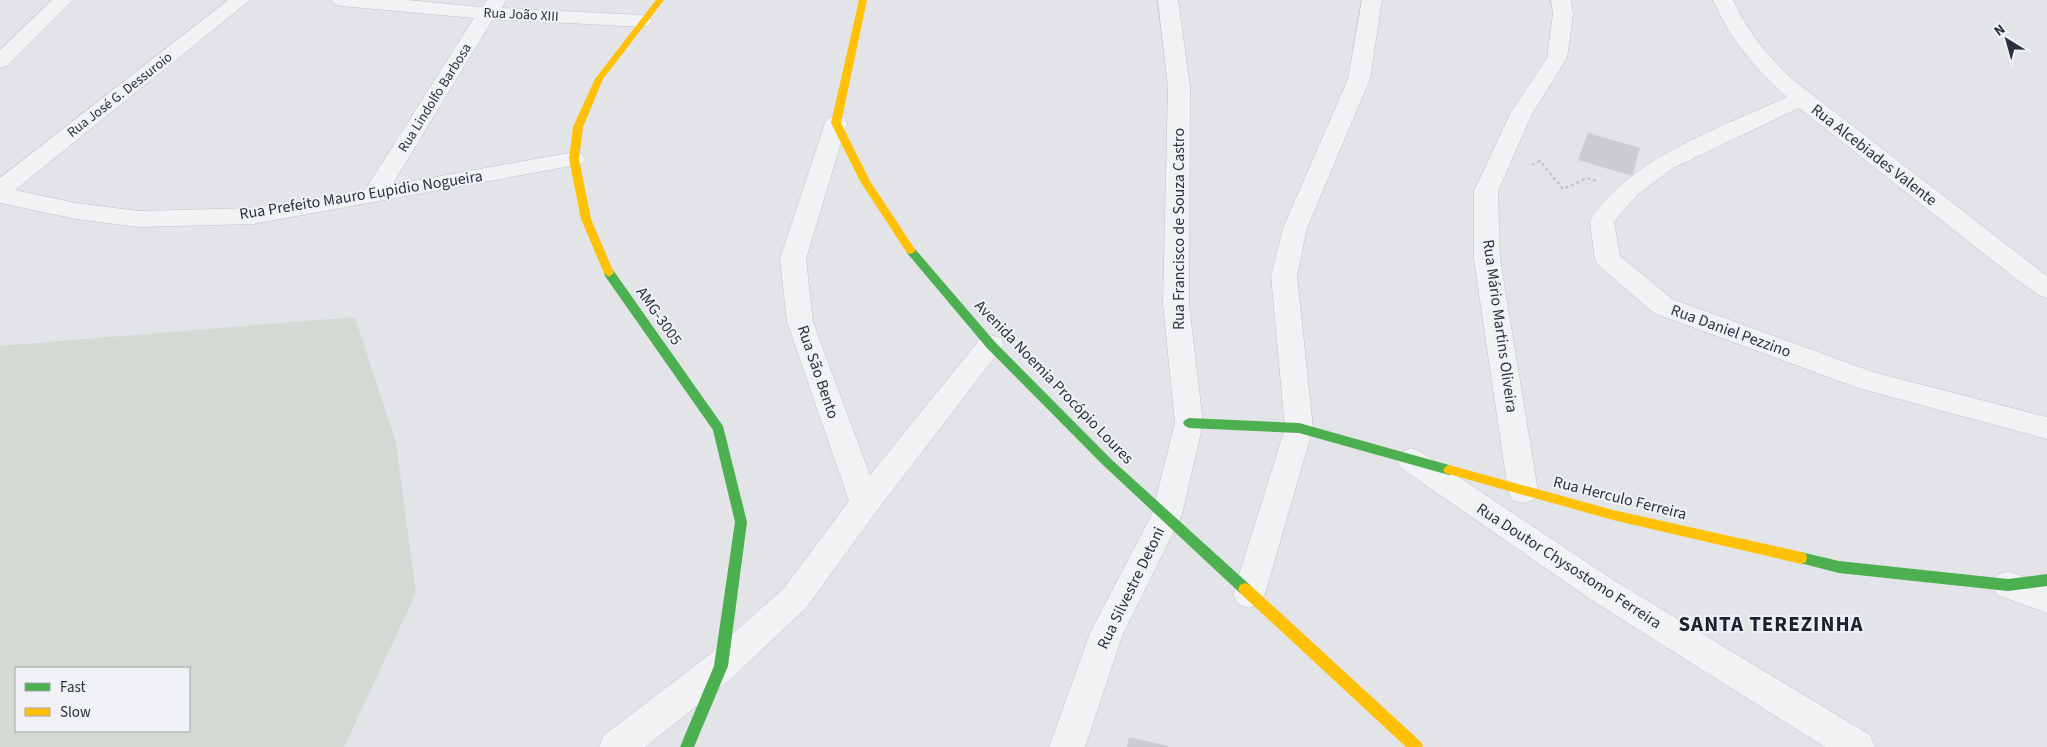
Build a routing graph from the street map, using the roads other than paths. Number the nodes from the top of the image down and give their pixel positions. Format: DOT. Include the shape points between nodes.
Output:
graph roads {
  1 [pos="63,0"];
  2 [pos="240,0"];
  3 [pos="341,0"];
  4 [pos="660,0"];
  5 [pos="1168,0"];
  6 [pos="1372,0"];
  7 [pos="1561,0"];
  8 [pos="1723,0"];
  9 [pos="866,5"];
  10 [pos="493,7"];
  11 [pos="642,21"];
  12 [pos="0,62"];
  13 [pos="1802,98"];
  14 [pos="836,123"];
  15 [pos="574,159"];
  16 [pos="0,190"];
  17 [pos="0,195"];
  18 [pos="373,196"];
  19 [pos="2047,289"];
  20 [pos="991,345"];
  21 [pos="1189,423"];
  22 [pos="1299,428"];
  23 [pos="2047,428"];
  24 [pos="1411,460"];
  25 [pos="1524,491"];
  26 [pos="865,503"];
  27 [pos="1167,515"];
  28 [pos="2047,580"];
  29 [pos="2008,585"];
  30 [pos="1249,594"];
  31 [pos="2047,599"];
  32 [pos="721,666"];
  33 [pos="617,747"];
  34 [pos="687,747"];
  35 [pos="1067,747"];
  36 [pos="1416,747"];
  37 [pos="1857,747"];
  1 -- 12 [label="street"];
  2 -- 16 [label="street, Rua José G. Dessuroio"];
  3 -- 10 [label="street, Rua João XIII"];
  4 -- 11 [label="street, AMG-3005"];
  5 -- 21 [label="street, Rua Francisco de Souza Castro" via="1179,87 1176,304"];
  6 -- 22 [label="street" via="1359,79 1295,228 1284,276"];
  7 -- 25 [label="street, Rua Mário Martins Oliveira" via="1563,14 1557,58 1521,114 1486,191 1487,259"];
  8 -- 13 [label="street, Rua Alcebiades Valente" via="1729,17 1751,50"];
  9 -- 14 [label="street"];
  10 -- 11 [label="street, Rua João XIII"];
  10 -- 18 [label="street, Rua Lindolfo Barbosa"];
  11 -- 15 [label="street, AMG-3005" via="599,79 578,127"];
  13 -- 19 [label="street, Rua Alcebiades Valente"];
  13 -- 23 [label="street, Rua Daniel Pezzino" via="1665,163 1627,192 1602,221 1608,260 1662,306 1868,381"];
  14 -- 20 [label="street, Avenida Noemia Procópio Loures" via="865,181 907,246"];
  14 -- 26 [label="street, Rua São Bento" via="794,259 800,322"];
  15 -- 18 [label="street, Rua Prefeito Mauro Eupidio Nogueira"];
  15 -- 32 [label="street, AMG-3005" via="586,219 610,275 719,429 741,522"];
  17 -- 18 [label="street, Rua Prefeito Mauro Eupidio Nogueira" via="76,211 138,219 253,216"];
  20 -- 26 [label="street"];
  20 -- 27 [label="street, Avenida Noemia Procópio Loures" via="1108,462"];
  21 -- 22 [label="street, Rua Herculo Ferreira"];
  21 -- 27 [label="street, Rua Francisco de Souza Castro"];
  22 -- 24 [label="street, Rua Herculo Ferreira"];
  22 -- 30 [label="street"];
  24 -- 25 [label="street, Rua Herculo Ferreira"];
  24 -- 37 [label="street, Rua Doutor Chysostomo Ferreira" via="1604,591"];
  25 -- 29 [label="street, Rua Herculo Ferreira" via="1839,567"];
  26 -- 32 [label="street" via="796,598"];
  27 -- 30 [label="street, Avenida Noemia Procópio Loures"];
  27 -- 35 [label="street, Rua Silvestre Detoni" via="1106,633"];
  28 -- 29 [label="street, Rua Herculo Ferreira"];
  29 -- 31 [label="street"];
  30 -- 36 [label="street, Avenida Noemia Procópio Loures"];
  32 -- 33 [label="street"];
  32 -- 34 [label="street, AMG-3005"];
}
